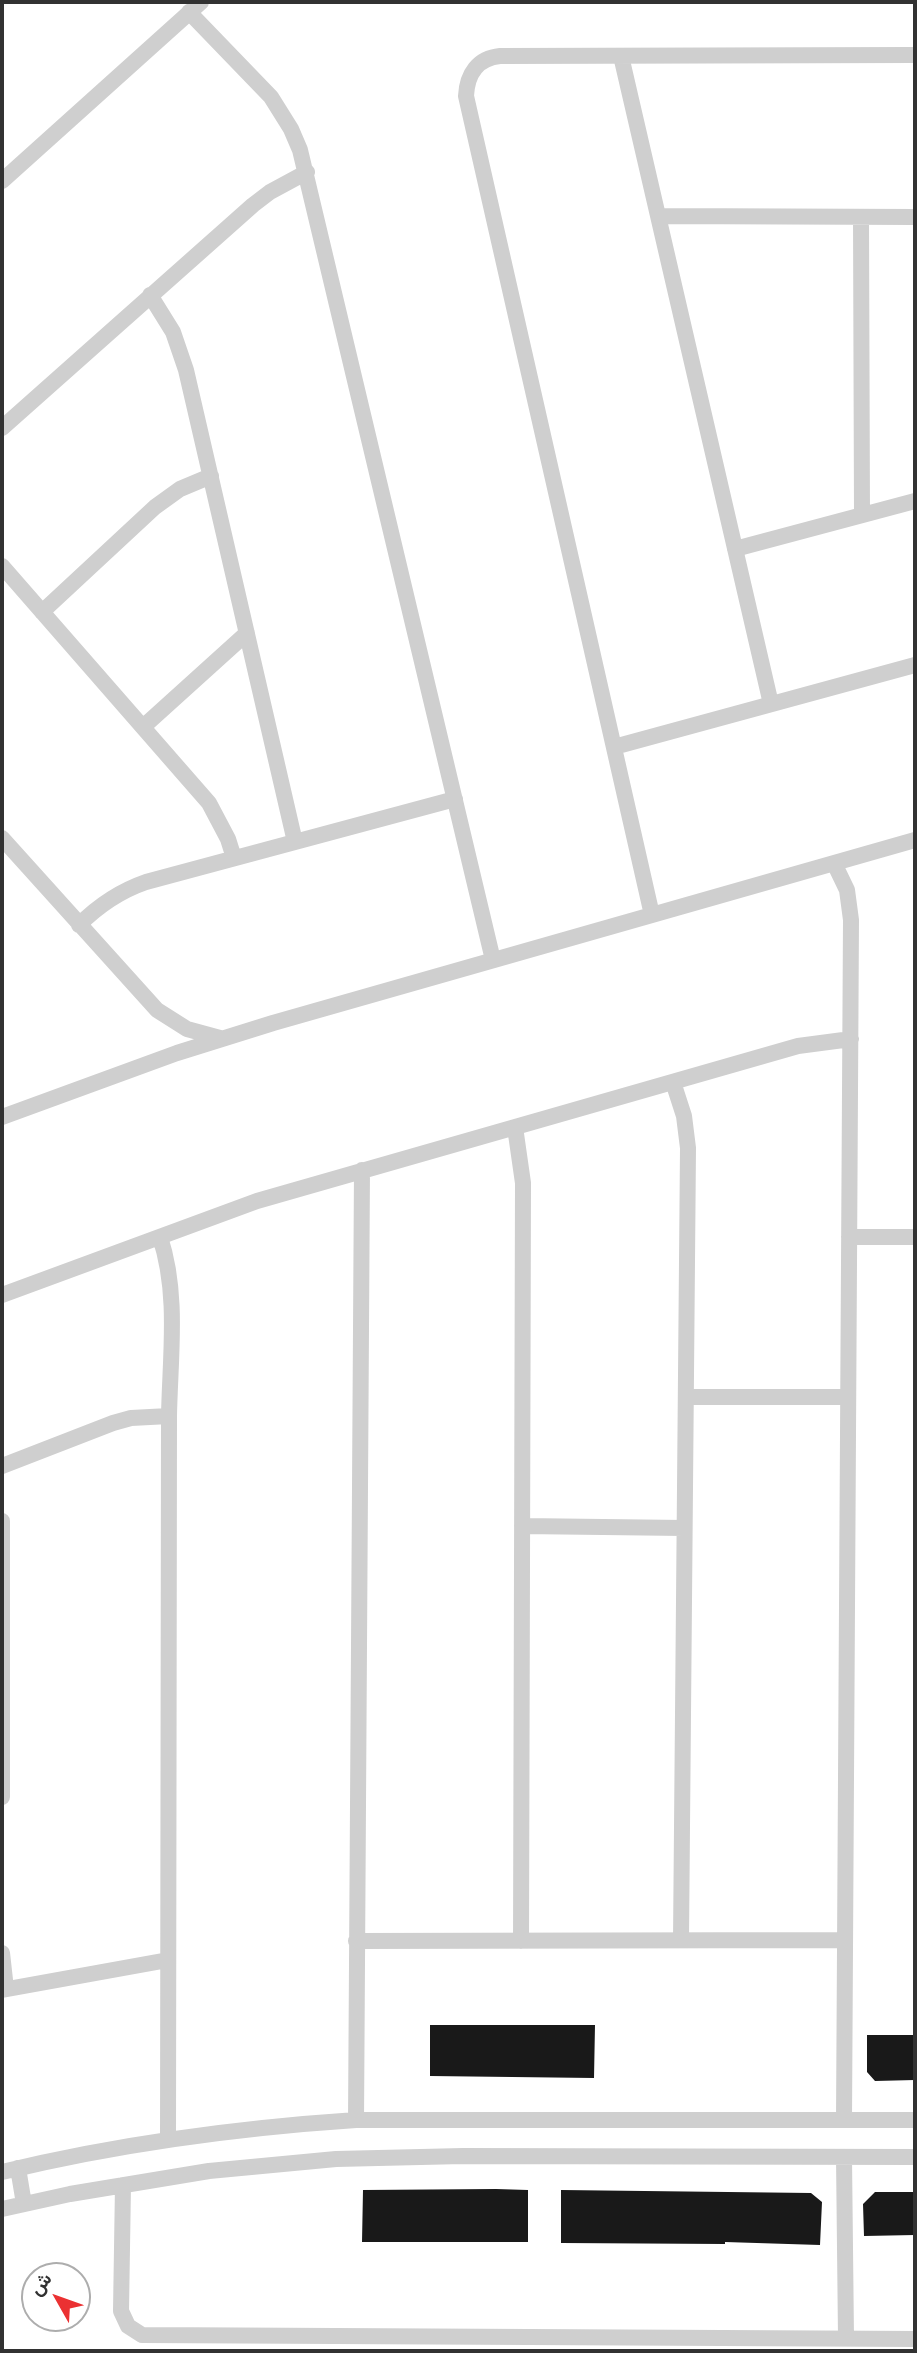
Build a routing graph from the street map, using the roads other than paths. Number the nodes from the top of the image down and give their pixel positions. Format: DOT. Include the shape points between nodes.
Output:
graph roads {
  1 [pos="195,7"];
  2 [pos="621,55"];
  3 [pos="915,55"];
  4 [pos="307,172"];
  5 [pos="2,181"];
  6 [pos="658,216"];
  7 [pos="861,217"];
  8 [pos="915,217"];
  9 [pos="150,295"];
  10 [pos="2,428"];
  11 [pos="211,476"];
  12 [pos="915,501"];
  13 [pos="862,515"];
  14 [pos="735,549"];
  15 [pos="2,566"];
  16 [pos="42,612"];
  17 [pos="247,633"];
  18 [pos="915,665"];
  19 [pos="771,704"];
  20 [pos="143,727"];
  21 [pos="614,747"];
  22 [pos="455,799"];
  23 [pos="2,838"];
  24 [pos="915,840"];
  25 [pos="295,842"];
  26 [pos="234,858"];
  27 [pos="834,863"];
  28 [pos="652,915"];
  29 [pos="79,925"];
  30 [pos="493,960"];
  31 [pos="221,1038"];
  32 [pos="850,1039"];
  33 [pos="673,1082"];
  34 [pos="2,1116"];
  35 [pos="515,1127"];
  36 [pos="362,1170"];
  37 [pos="160,1237"];
  38 [pos="849,1237"];
  39 [pos="915,1237"];
  40 [pos="2,1294"];
  41 [pos="686,1397"];
  42 [pos="848,1397"];
  43 [pos="169,1416"];
  44 [pos="2,1466"];
  45 [pos="2,1521"];
  46 [pos="522,1526"];
  47 [pos="684,1528"];
  48 [pos="2,1649"];
  49 [pos="2,1797"];
  50 [pos="681,1940"];
  51 [pos="845,1940"];
  52 [pos="356,1941"];
  53 [pos="521,1941"];
  54 [pos="2,1953"];
  55 [pos="168,1960"];
  56 [pos="4,1989"];
  57 [pos="844,2119"];
  58 [pos="356,2120"];
  59 [pos="915,2120"];
  60 [pos="167,2140"];
  61 [pos="844,2157"];
  62 [pos="915,2157"];
  63 [pos="10,2170"];
  64 [pos="123,2185"];
  65 [pos="24,2204"];
  66 [pos="2,2209"];
  67 [pos="846,2338"];
  68 [pos="915,2339"];
  1 -- 4 [label="street" via="271,97 291,129"];
  1 -- 5 [label="street"];
  2 -- 3 [label="street"];
  2 -- 6 [label="street"];
  2 -- 21 [label="street" via="492,57 472,71 466,96"];
  4 -- 9 [label="street" via="253,205"];
  4 -- 22 [label="street"];
  6 -- 7 [label="street"];
  6 -- 14 [label="street"];
  7 -- 8 [label="street"];
  7 -- 13 [label="street"];
  9 -- 10 [label="street"];
  9 -- 11 [label="street" via="180,351"];
  11 -- 16 [label="street" via="180,489 155,507"];
  11 -- 17 [label="street"];
  12 -- 13 [label="street"];
  13 -- 14 [label="street"];
  14 -- 19 [label="street"];
  15 -- 16 [label="street"];
  16 -- 20 [label="street"];
  17 -- 20 [label="street"];
  17 -- 25 [label="street"];
  18 -- 19 [label="street"];
  19 -- 21 [label="street"];
  20 -- 26 [label="street" via="209,803"];
  21 -- 28 [label="street"];
  22 -- 25 [label="street"];
  22 -- 30 [label="street"];
  23 -- 29 [label="street"];
  24 -- 27 [label="street"];
  25 -- 26 [label="street"];
  26 -- 29 [label="street" via="131,887 103,903"];
  27 -- 28 [label="street"];
  27 -- 32 [label="street" via="850,905"];
  28 -- 30 [label="street"];
  29 -- 31 [label="street" via="157,1010 187,1029"];
  30 -- 31 [label="street"];
  31 -- 34 [label="street"];
  32 -- 33 [label="street" via="798,1046"];
  32 -- 38 [label="street"];
  33 -- 35 [label="street"];
  33 -- 41 [label="street" via="688,1148"];
  35 -- 36 [label="street"];
  35 -- 46 [label="street" via="523,1183"];
  36 -- 37 [label="street" via="257,1201"];
  36 -- 52 [label="street"];
  37 -- 40 [label="street"];
  37 -- 43 [label="street" via="172,1285"];
  38 -- 39 [label="street"];
  38 -- 42 [label="street"];
  41 -- 42 [label="street"];
  41 -- 47 [label="street"];
  42 -- 51 [label="street"];
  43 -- 44 [label="street" via="113,1423"];
  43 -- 55 [label="street"];
  45 -- 48 [label="street"];
  46 -- 47 [label="street"];
  46 -- 53 [label="street"];
  47 -- 50 [label="street"];
  48 -- 49 [label="street"];
  50 -- 51 [label="street"];
  50 -- 53 [label="street"];
  51 -- 57 [label="street"];
  52 -- 53 [label="street"];
  52 -- 58 [label="street"];
  54 -- 56 [label="street"];
  55 -- 56 [label="street"];
  55 -- 60 [label="street"];
  57 -- 58 [label="street"];
  57 -- 59 [label="street"];
  58 -- 60 [label="street"];
  60 -- 63 [label="street"];
  61 -- 62 [label="street"];
  61 -- 64 [label="street" via="399,2156 272,2164"];
  61 -- 67 [label="street"];
  63 -- 65 [label="street"];
  64 -- 65 [label="street"];
  64 -- 67 [label="street" via="121,2311 128,2326 142,2335"];
  65 -- 66 [label="street"];
  67 -- 68 [label="street"];
}
